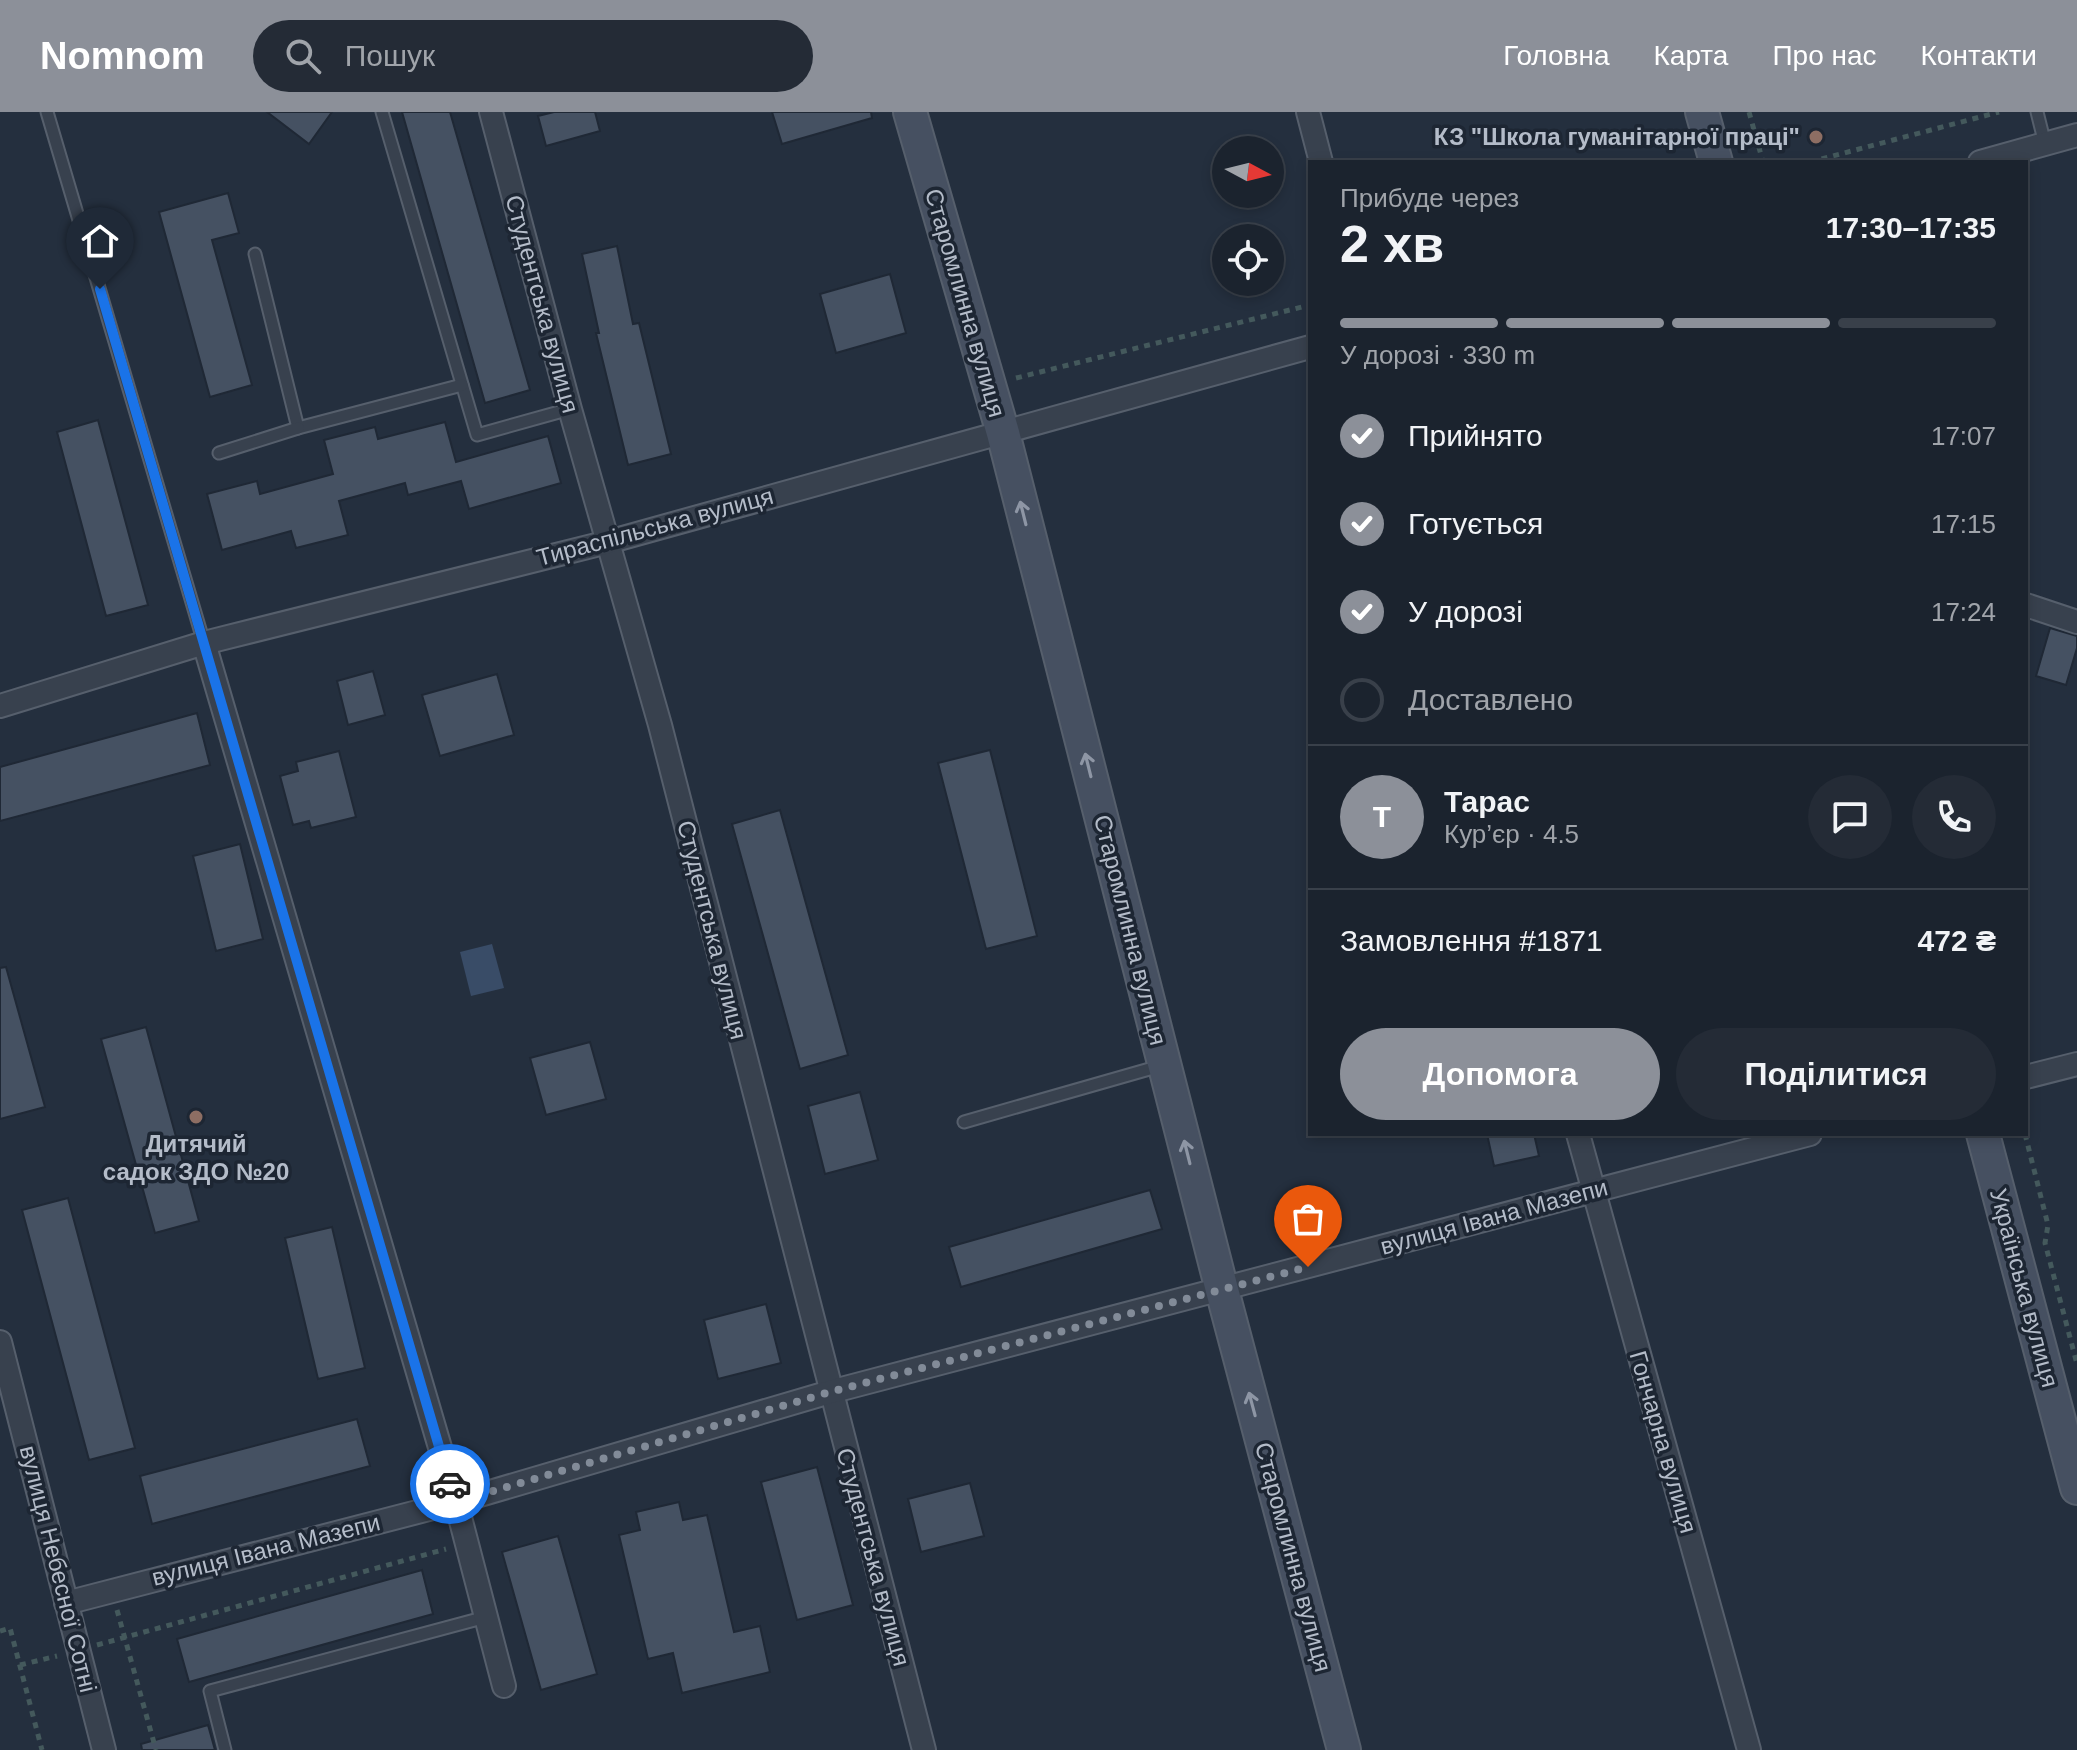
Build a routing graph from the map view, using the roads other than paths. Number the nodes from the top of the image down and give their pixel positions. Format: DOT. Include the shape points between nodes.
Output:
graph roads {
  1 [pos="47,112"];
  2 [pos="382,112"];
  3 [pos="491,112"];
  4 [pos="910,112"];
  5 [pos="1308,112"];
  6 [pos="1702,112"];
  7 [pos="2037,112"];
  8 [pos="2077,135"];
  9 [pos="2045,144"];
  10 [pos="1320,160"];
  11 [pos="1715,160"];
  12 [pos="1987,160"];
  13 [pos="255,254"];
  14 [pos="1308,348"];
  15 [pos="462,385"];
  16 [pos="570,409"];
  17 [pos="298,428"];
  18 [pos="1003,433"];
  19 [pos="219,453"];
  20 [pos="608,542"];
  21 [pos="2028,606"];
  22 [pos="2077,622"];
  23 [pos="204,643"];
  24 [pos="0,706"];
  25 [pos="2077,1064"];
  26 [pos="1165,1065"];
  27 [pos="2028,1076"];
  28 [pos="964,1122"];
  29 [pos="1579,1136"];
  30 [pos="1802,1136"];
  31 [pos="1984,1136"];
  32 [pos="1593,1190"];
  33 [pos="1222,1290"];
  34 [pos="0,1342"];
  35 [pos="830,1392"];
  36 [pos="2077,1488"];
  37 [pos="456,1502"];
  38 [pos="66,1603"];
  39 [pos="486,1617"];
  40 [pos="504,1686"];
  41 [pos="104,1750"];
  42 [pos="225,1750"];
  43 [pos="924,1750"];
  44 [pos="1344,1750"];
  45 [pos="1749,1750"];
  1 -- 23 [label="lane"];
  2 -- 15 [label="lane"];
  3 -- 16 [label="street, Студентська вулиця"];
  4 -- 18 [label="street, Старомлинна вулиця"];
  5 -- 10 [label="street"];
  6 -- 11 [label="street"];
  7 -- 9 [label="lane"];
  8 -- 9 [label="street"];
  9 -- 12 [label="street"];
  13 -- 17 [label="lane"];
  14 -- 18 [label="street, Тираспільська вулиця"];
  15 -- 16 [label="lane" via="477,435"];
  15 -- 17 [label="lane"];
  16 -- 20 [label="street, Студентська вулиця"];
  17 -- 19 [label="lane"];
  18 -- 20 [label="street, Тираспільська вулиця"];
  26 -- 18 [label="street, Старомлинна вулиця, one-way"];
  20 -- 23 [label="street, Тираспільська вулиця"];
  20 -- 35 [label="street, Студентська вулиця" via="660,725"];
  21 -- 22 [label="street"];
  23 -- 24 [label="street, Тираспільська вулиця"];
  23 -- 37 [label="street"];
  25 -- 27 [label="street"];
  26 -- 28 [label="lane"];
  33 -- 26 [label="street, Старомлинна вулиця, one-way"];
  29 -- 32 [label="street, Гончарна вулиця"];
  30 -- 32 [label="street, вулиця Івана Мазепи"];
  31 -- 36 [label="street, Українська вулиця"];
  32 -- 33 [label="street, вулиця Івана Мазепи"];
  32 -- 45 [label="street, Гончарна вулиця"];
  33 -- 35 [label="street, вулиця Івана Мазепи"];
  44 -- 33 [label="street, Старомлинна вулиця, one-way"];
  34 -- 38 [label="street, вулиця Небесної Сотні"];
  35 -- 37 [label="street, вулиця Івана Мазепи"];
  35 -- 43 [label="street, Студентська вулиця"];
  37 -- 38 [label="street, вулиця Івана Мазепи"];
  37 -- 39 [label="street"];
  38 -- 41 [label="street, вулиця Небесної Сотні"];
  39 -- 40 [label="street"];
  39 -- 42 [label="lane" via="210,1691"];
}
